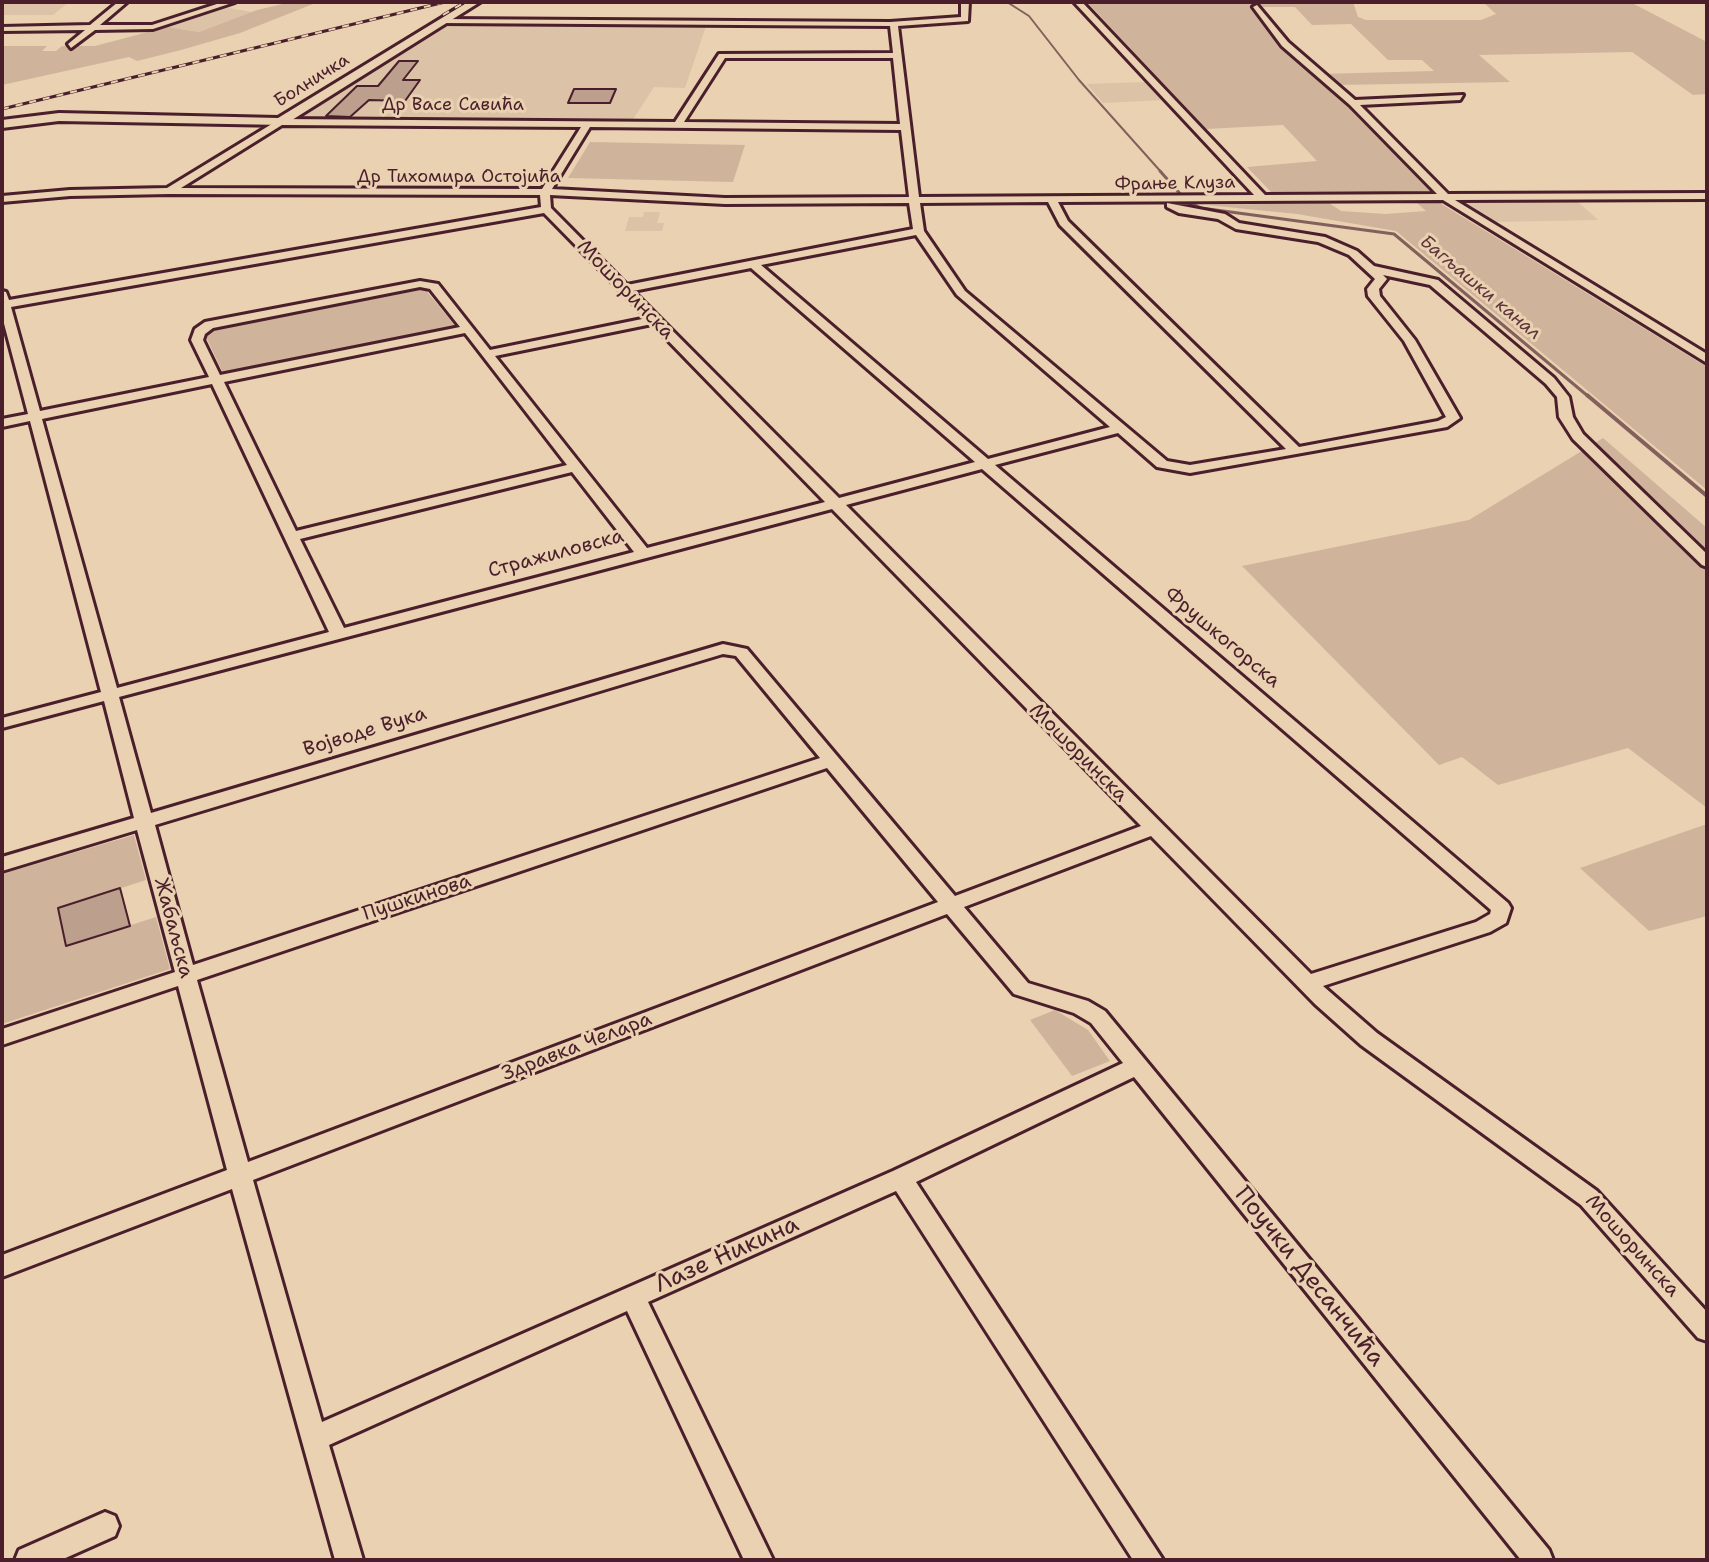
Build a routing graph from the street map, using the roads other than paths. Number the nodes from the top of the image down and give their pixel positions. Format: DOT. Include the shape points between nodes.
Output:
graph roads {
  1 [pos="123,2"];
  2 [pos="231,2"];
  3 [pos="475,2"];
  4 [pos="965,2"];
  5 [pos="1078,2"];
  6 [pos="1257,7"];
  7 [pos="443,21"];
  8 [pos="890,24"];
  9 [pos="92,28"];
  10 [pos="2,29"];
  11 [pos="71,46"];
  12 [pos="897,55"];
  13 [pos="1460,97"];
  14 [pos="1353,103"];
  15 [pos="280,122"];
  16 [pos="2,124"];
  17 [pos="587,125"];
  18 [pos="678,125"];
  19 [pos="905,127"];
  20 [pos="169,191"];
  21 [pos="545,192"];
  22 [pos="1707,196"];
  23 [pos="1262,198"];
  24 [pos="1446,198"];
  25 [pos="2,199"];
  26 [pos="1165,199"];
  27 [pos="915,202"];
  28 [pos="1053,202"];
  29 [pos="546,209"];
  30 [pos="919,231"];
  31 [pos="752,263"];
  32 [pos="1387,277"];
  33 [pos="625,289"];
  34 [pos="3,301"];
  35 [pos="655,320"];
  36 [pos="468,329"];
  37 [pos="488,354"];
  38 [pos="1707,359"];
  39 [pos="216,380"];
  40 [pos="37,416"];
  41 [pos="2,423"];
  42 [pos="1121,428"];
  43 [pos="1294,450"];
  44 [pos="983,463"];
  45 [pos="576,467"];
  46 [pos="831,502"];
  47 [pos="292,537"];
  48 [pos="642,552"];
  49 [pos="1707,562"];
  50 [pos="338,633"];
  51 [pos="741,652"];
  52 [pos="109,695"];
  53 [pos="2,723"];
  54 [pos="832,760"];
  55 [pos="143,821"];
  56 [pos="1153,828"];
  57 [pos="2,864"];
  58 [pos="951,905"];
  59 [pos="186,976"];
  60 [pos="1307,983"];
  61 [pos="2,1037"];
  62 [pos="1137,1066"];
  63 [pos="240,1176"];
  64 [pos="901,1178"];
  65 [pos="2,1266"];
  66 [pos="633,1297"];
  67 [pos="1707,1330"];
  68 [pos="313,1439"];
  69 [pos="105,1526"];
  70 [pos="29,1560"];
  71 [pos="349,1560"];
  72 [pos="759,1560"];
  73 [pos="1149,1560"];
  74 [pos="1539,1560"];
  1 -- 9 [label="street"];
  2 -- 9 [label="street" via="157,27"];
  3 -- 7 [label="street, Болничка"];
  4 -- 8 [label="street" via="965,19"];
  5 -- 23 [label="street, Фрање Клуза"];
  6 -- 14 [label="street" via="1285,44"];
  7 -- 8 [label="street"];
  7 -- 15 [label="street, Болничка"];
  8 -- 12 [label="street"];
  9 -- 10 [label="street"];
  9 -- 11 [label="street"];
  12 -- 18 [label="street" via="720,56"];
  12 -- 19 [label="street"];
  13 -- 14 [label="street"];
  14 -- 24 [label="street"];
  15 -- 16 [label="street, Др Васе Савића" via="59,117"];
  15 -- 17 [label="street, Др Васе Савића"];
  15 -- 20 [label="street, Болничка"];
  17 -- 18 [label="street, Др Васе Савића"];
  17 -- 21 [label="street"];
  18 -- 19 [label="street, Др Васе Савића"];
  19 -- 27 [label="street"];
  20 -- 21 [label="street, Др Тихомира Остојића"];
  20 -- 25 [label="street, Др Тихомира Остојића"];
  21 -- 27 [label="street, Др Тихомира Остојића" via="725,201"];
  21 -- 29 [label="street"];
  22 -- 24 [label="street"];
  23 -- 24 [label="street"];
  23 -- 26 [label="street, Фрање Клуза"];
  24 -- 38 [label="street"];
  26 -- 28 [label="street, Фрање Клуза"];
  26 -- 32 [label="street" via="1183,211 1225,217 1233,225 1330,242"];
  27 -- 28 [label="street, Фрање Клуза"];
  27 -- 30 [label="street"];
  28 -- 43 [label="street" via="1064,223"];
  29 -- 33 [label="street, Мошоринска"];
  29 -- 34 [label="street"];
  30 -- 31 [label="street"];
  30 -- 42 [label="street" via="961,293"];
  31 -- 33 [label="street"];
  31 -- 44 [label="street, Фрушкогорска"];
  32 -- 43 [label="street" via="1373,289 1374,296 1409,340 1453,418"];
  32 -- 49 [label="street" via="1434,282 1550,381 1563,397 1566,417 1578,436"];
  33 -- 35 [label="street, Мошоринска"];
  34 -- 40 [label="street, Жабаљска"];
  35 -- 37 [label="street"];
  35 -- 46 [label="street, Мошоринска"];
  36 -- 37 [label="street"];
  36 -- 39 [label="street"];
  36 -- 39 [label="street" via="434,286 420,284 209,325 197,340"];
  37 -- 45 [label="street"];
  39 -- 40 [label="street"];
  39 -- 47 [label="street"];
  40 -- 41 [label="street"];
  40 -- 52 [label="street, Жабаљска"];
  42 -- 43 [label="street" via="1162,464 1190,469"];
  42 -- 44 [label="street, Стражиловска"];
  44 -- 46 [label="street, Стражиловска"];
  44 -- 60 [label="street, Фрушкогорска" via="1501,908 1499,918 1483,927"];
  45 -- 47 [label="street"];
  45 -- 48 [label="street"];
  46 -- 48 [label="street, Стражиловска"];
  46 -- 56 [label="street, Мошоринска"];
  47 -- 50 [label="street"];
  48 -- 50 [label="street, Стражиловска"];
  50 -- 52 [label="street, Стражиловска"];
  51 -- 54 [label="street, Поучки Десанчића"];
  51 -- 55 [label="street, Војводе Вука" via="723,649"];
  52 -- 53 [label="street, Стражиловска"];
  52 -- 55 [label="street, Жабаљска"];
  54 -- 58 [label="street, Поучки Десанчића"];
  54 -- 59 [label="street, Пушкинова"];
  55 -- 57 [label="street, Војводе Вука"];
  55 -- 59 [label="street, Жабаљска"];
  56 -- 58 [label="street, Здравка Челара"];
  56 -- 60 [label="street, Мошоринска"];
  58 -- 62 [label="street, Поучки Десанчића" via="1021,989 1098,1017"];
  58 -- 63 [label="street, Здравка Челара"];
  59 -- 61 [label="street, Пушкинова"];
  59 -- 63 [label="street, Жабаљска"];
  60 -- 67 [label="street, Мошоринска" via="1369,1039 1589,1198"];
  62 -- 64 [label="street, Лазе Никина"];
  62 -- 74 [label="street, Поучки Десанчића"];
  63 -- 65 [label="street, Здравка Челара"];
  63 -- 68 [label="street, Жабаљска"];
  64 -- 66 [label="street, Лазе Никина"];
  64 -- 73 [label="street"];
  66 -- 68 [label="street, Лазе Никина"];
  66 -- 72 [label="street"];
  68 -- 71 [label="street, Жабаљска"];
  69 -- 70 [label="street"];
}
